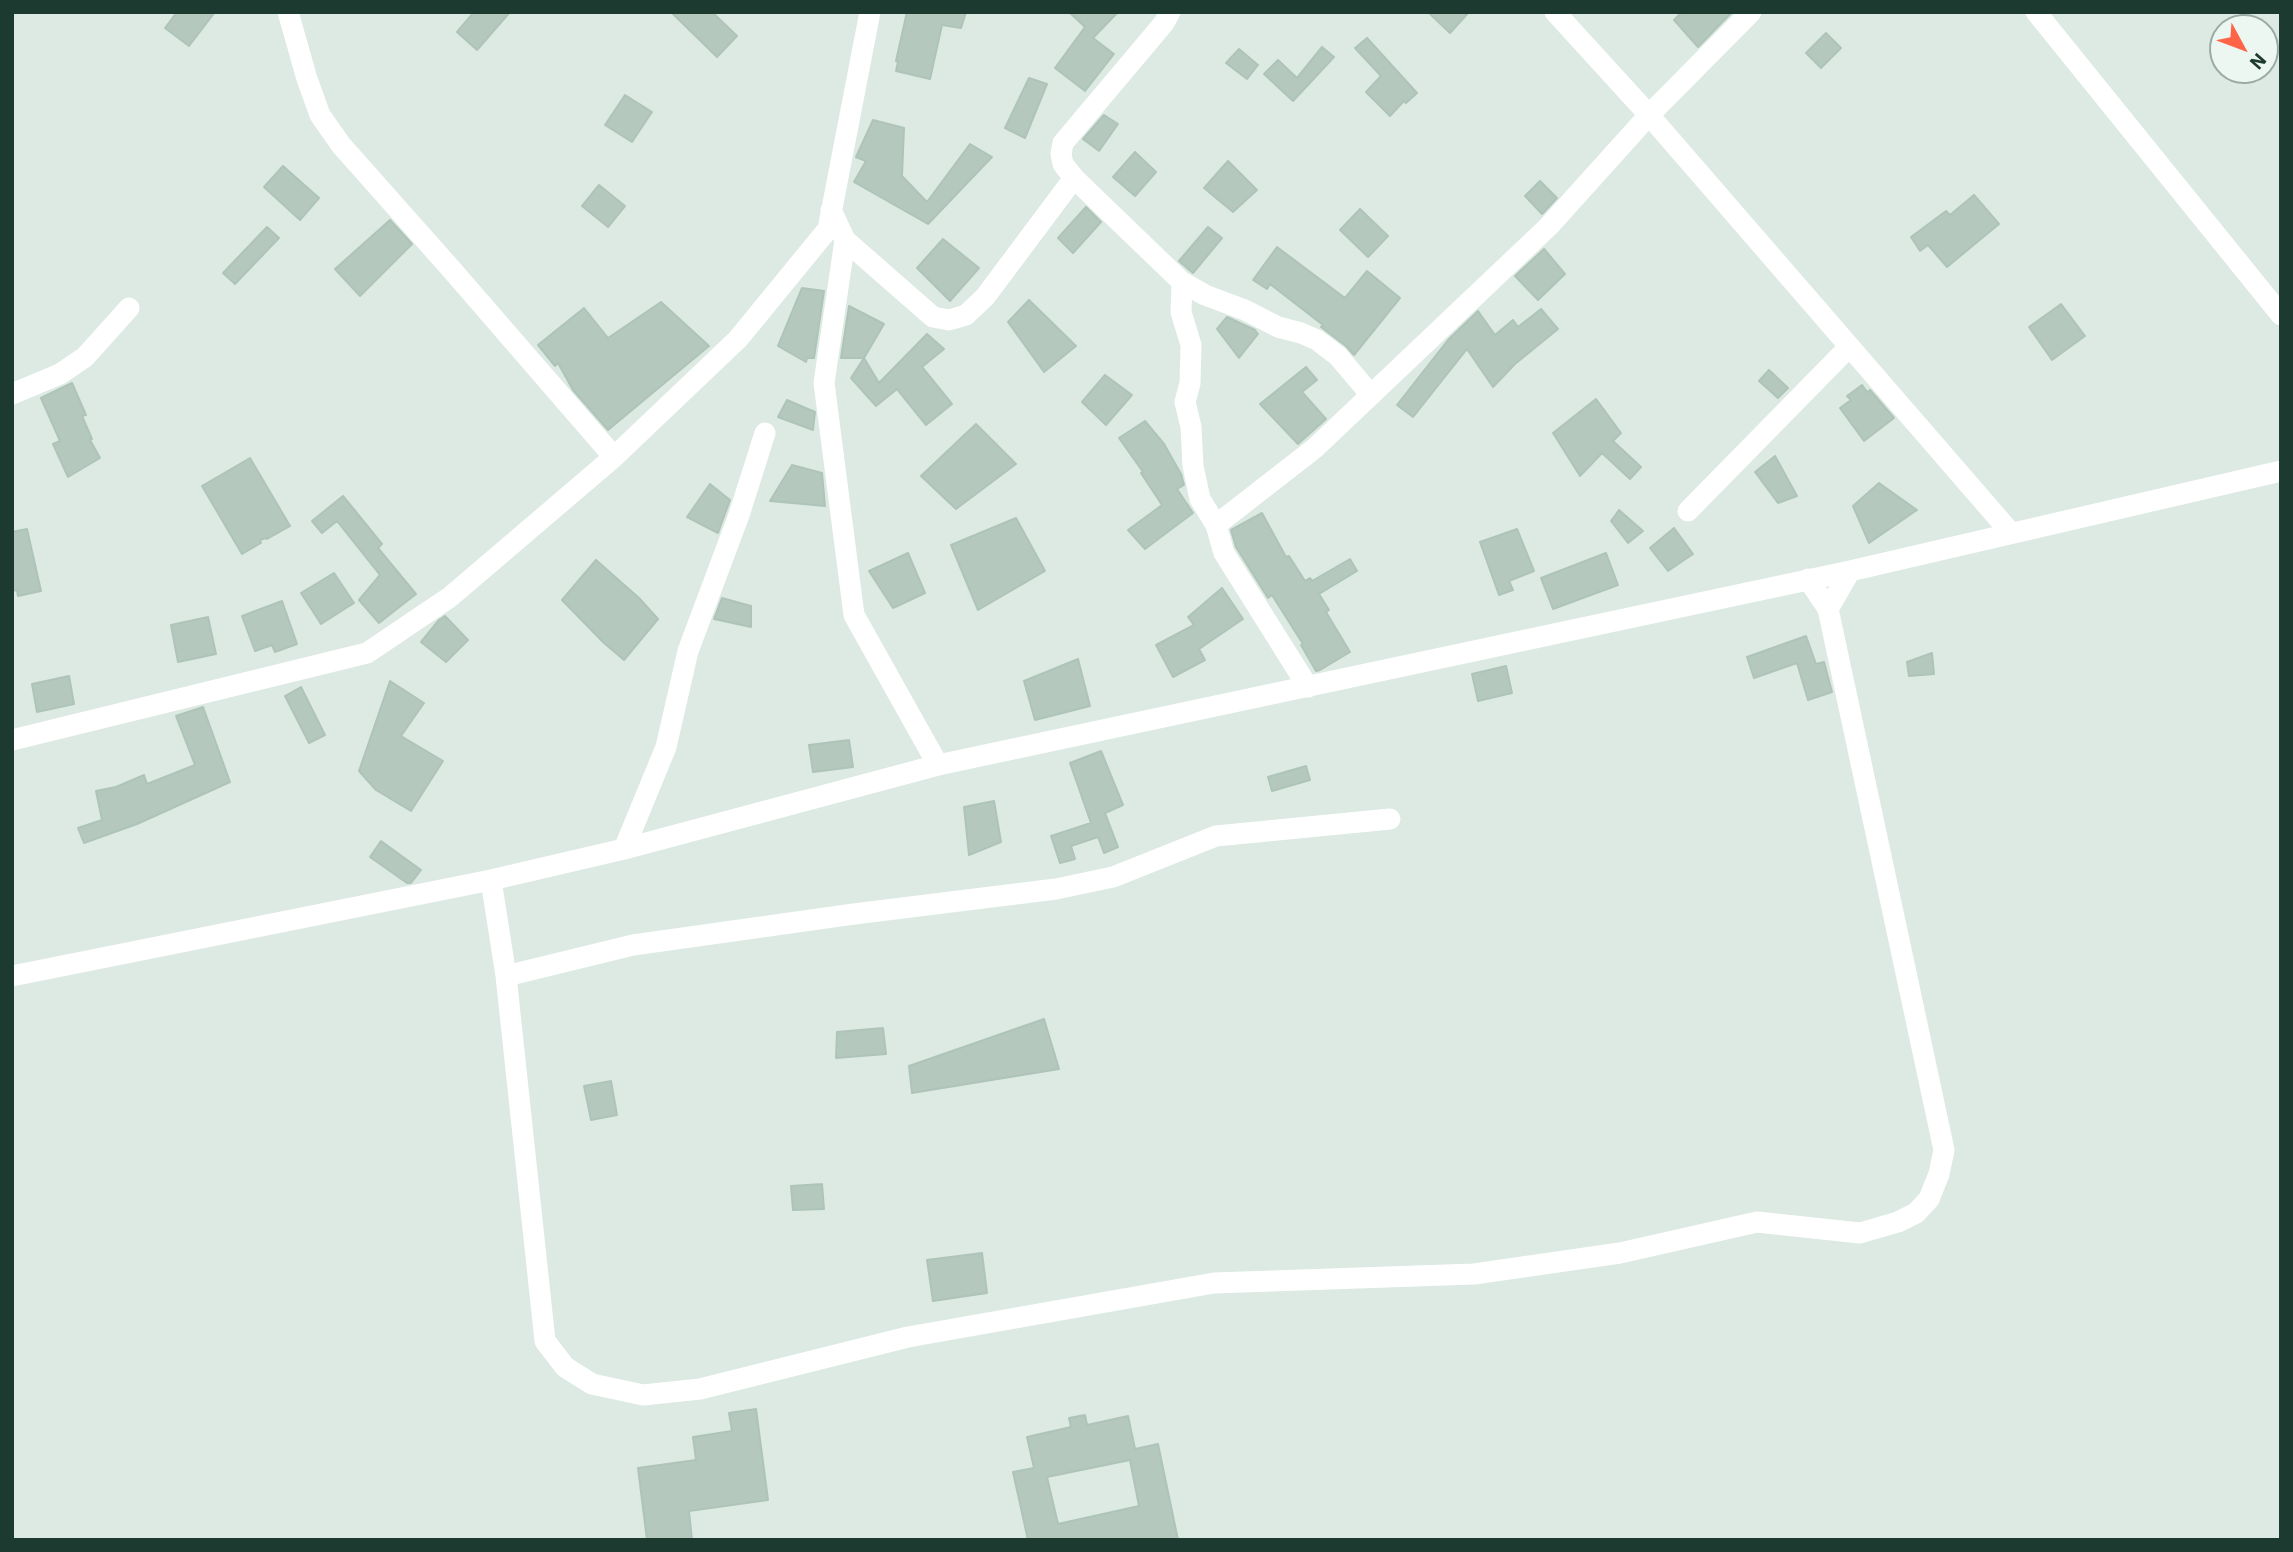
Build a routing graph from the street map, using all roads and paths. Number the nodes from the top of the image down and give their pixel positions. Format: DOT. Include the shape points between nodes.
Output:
graph roads {
  1 [pos="288,12"];
  2 [pos="870,12"];
  3 [pos="1170,12"];
  4 [pos="1555,12"];
  5 [pos="1751,12"];
  6 [pos="2036,12"];
  7 [pos="1649,115"];
  8 [pos="1074,178"];
  9 [pos="831,210"];
  10 [pos="845,240"];
  11 [pos="1182,282"];
  12 [pos="128,308"];
  13 [pos="2281,315"];
  14 [pos="1849,347"];
  15 [pos="12,394"];
  16 [pos="1371,395"];
  17 [pos="765,433"];
  18 [pos="614,457"];
  19 [pos="2281,471"];
  20 [pos="1688,512"];
  21 [pos="1216,525"];
  22 [pos="2011,533"];
  23 [pos="1850,571"];
  24 [pos="1808,579"];
  25 [pos="1828,609"];
  26 [pos="1308,687"];
  27 [pos="12,740"];
  28 [pos="938,765"];
  29 [pos="1390,820"];
  30 [pos="624,849"];
  31 [pos="491,880"];
  32 [pos="12,976"];
  33 [pos="506,976"];
  1 -- 18 [label="street" via="320,114 341,145"];
  2 -- 9 [label="street"];
  3 -- 8 [label="street" via="1063,143 1063,164"];
  4 -- 7 [label="street"];
  5 -- 7 [label="street"];
  6 -- 13 [label="street"];
  7 -- 14 [label="street"];
  7 -- 16 [label="street" via="1549,226"];
  8 -- 10 [label="street" via="985,297 966,315 950,320 933,317"];
  8 -- 11 [label="street"];
  9 -- 10 [label="street"];
  9 -- 18 [label="street" via="828,229 738,339"];
  10 -- 28 [label="street" via="824,383 854,615"];
  11 -- 16 [label="street" via="1317,340 1338,356"];
  11 -- 21 [label="street" via="1181,312 1191,345 1185,402 1193,466 1200,499"];
  12 -- 15 [label="street" via="85,356 60,374"];
  14 -- 20 [label="street"];
  14 -- 22 [label="street"];
  16 -- 21 [label="street" via="1315,449"];
  17 -- 30 [label="street" via="688,650 666,747"];
  18 -- 27 [label="street" via="450,597 367,653"];
  19 -- 22 [label="street"];
  21 -- 26 [label="street" via="1224,553"];
  22 -- 23 [label="street"];
  23 -- 24 [label="street"];
  23 -- 25 [label="street"];
  24 -- 25 [label="street"];
  24 -- 26 [label="street"];
  25 -- 33 [label="street" via="1944,1150 1929,1199 1916,1213 1860,1233 1757,1222 1619,1253 1474,1274 1214,1283 908,1337 700,1390 643,1395 592,1384 565,1367 545,1341"];
  26 -- 28 [label="street"];
  28 -- 30 [label="street"];
  29 -- 33 [label="street" via="1216,836 1113,877 1056,889 633,945"];
  30 -- 31 [label="street"];
  31 -- 32 [label="street"];
  31 -- 33 [label="street"];
}
